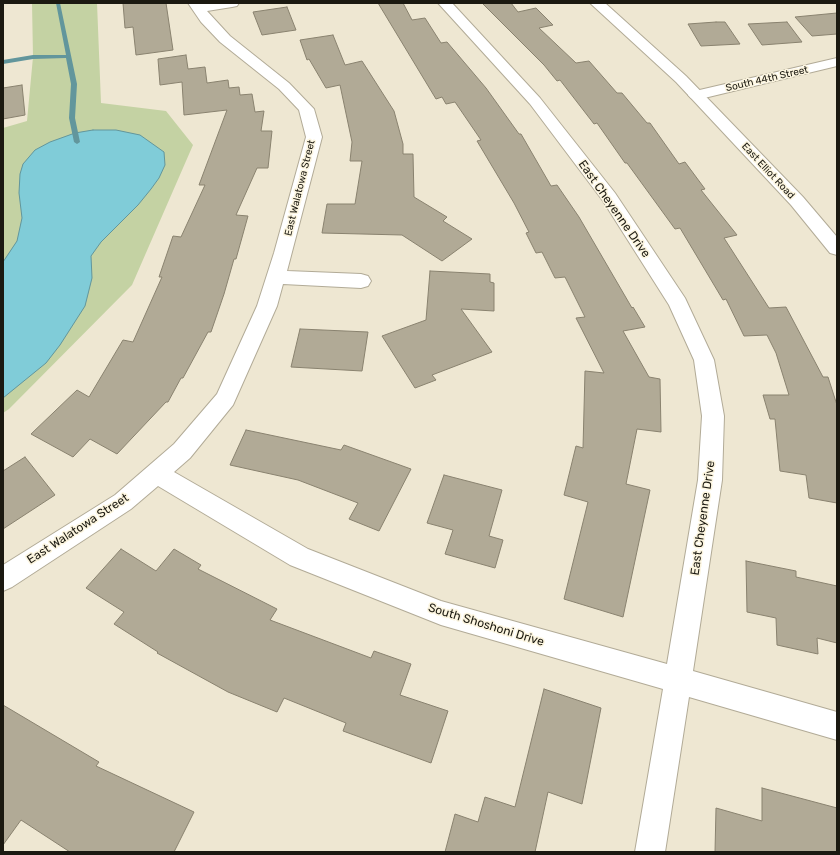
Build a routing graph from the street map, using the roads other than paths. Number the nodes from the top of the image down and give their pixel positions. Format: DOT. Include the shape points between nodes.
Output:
graph roads {
  1 [pos="232,3"];
  2 [pos="445,3"];
  3 [pos="597,3"];
  4 [pos="196,6"];
  5 [pos="837,62"];
  6 [pos="696,95"];
  7 [pos="837,250"];
  8 [pos="276,276"];
  9 [pos="361,281"];
  10 [pos="156,473"];
  11 [pos="3,579"];
  12 [pos="677,681"];
  13 [pos="837,726"];
  14 [pos="650,852"];
  1 -- 4 [label="street"];
  2 -- 12 [label="street, East Cheyenne Drive" via="535,101 609,197 678,303 704,360 713,416 710,480"];
  3 -- 6 [label="street, East Elliot Road"];
  4 -- 8 [label="street, East Walatowa Street" via="225,39 284,86 306,109 314,138"];
  5 -- 6 [label="street, South 44th Street"];
  6 -- 7 [label="street, East Elliot Road"];
  8 -- 9 [label="street"];
  8 -- 10 [label="street, East Walatowa Street" via="267,306 225,399 182,451"];
  10 -- 11 [label="street, East Walatowa Street" via="123,502"];
  10 -- 12 [label="street, South Shoshoni Drive" via="299,557 442,613"];
  12 -- 13 [label="street, South Shoshoni Drive"];
  12 -- 14 [label="street, East Cheyenne Drive"];
}
